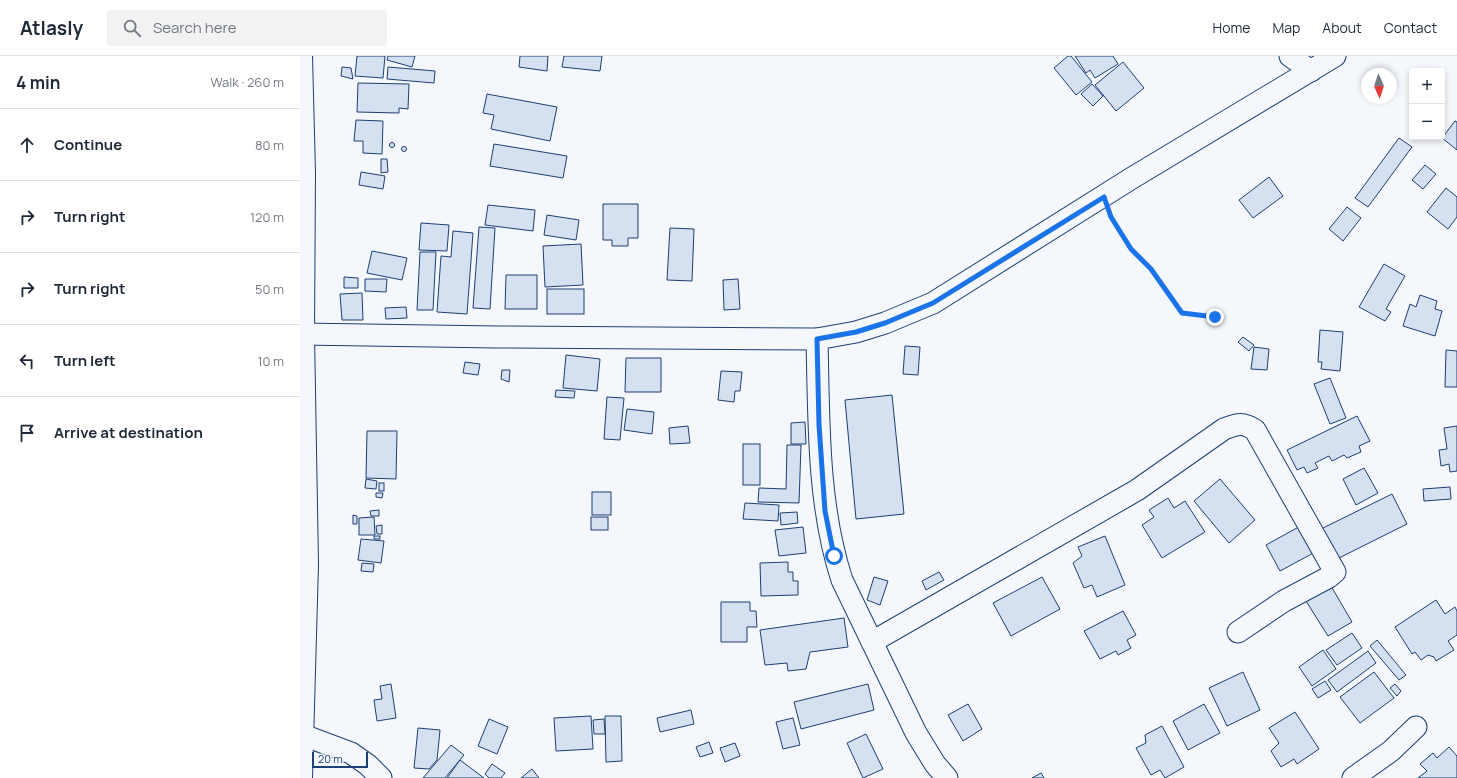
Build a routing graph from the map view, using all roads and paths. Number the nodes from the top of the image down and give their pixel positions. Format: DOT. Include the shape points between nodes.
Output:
graph roads {
  1 [pos="301,56"];
  2 [pos="1290,56"];
  3 [pos="1334,56"];
  4 [pos="1311,71"];
  5 [pos="301,127"];
  6 [pos="1104,197"];
  7 [pos="1215,317"];
  8 [pos="301,334"];
  9 [pos="817,339"];
  10 [pos="1238,632"];
  11 [pos="872,642"];
  12 [pos="1416,727"];
  13 [pos="303,735"];
  14 [pos="301,778"];
  15 [pos="381,778"];
  16 [pos="947,778"];
  17 [pos="1353,778"];
  1 -- 5 [label="main road"];
  2 -- 4 [label="street"];
  3 -- 4 [label="street"];
  4 -- 6 [label="street"];
  5 -- 8 [label="main road" via="304,174"];
  6 -- 7 [label="path" via="1111,217 1131,249 1151,269 1182,313"];
  6 -- 9 [label="street" via="933,303 870,328"];
  8 -- 9 [label="street" via="497,338"];
  8 -- 13 [label="main road" via="308,564"];
  9 -- 11 [label="street" via="825,511 834,556 842,580"];
  10 -- 11 [label="street" via="1284,601 1335,572 1255,430 1246,424 1236,424 1224,429 1137,490"];
  11 -- 16 [label="street" via="916,733"];
  12 -- 17 [label="street" via="1391,751"];
  13 -- 14 [label="main road"];
  13 -- 15 [label="street" via="352,752"];
}
